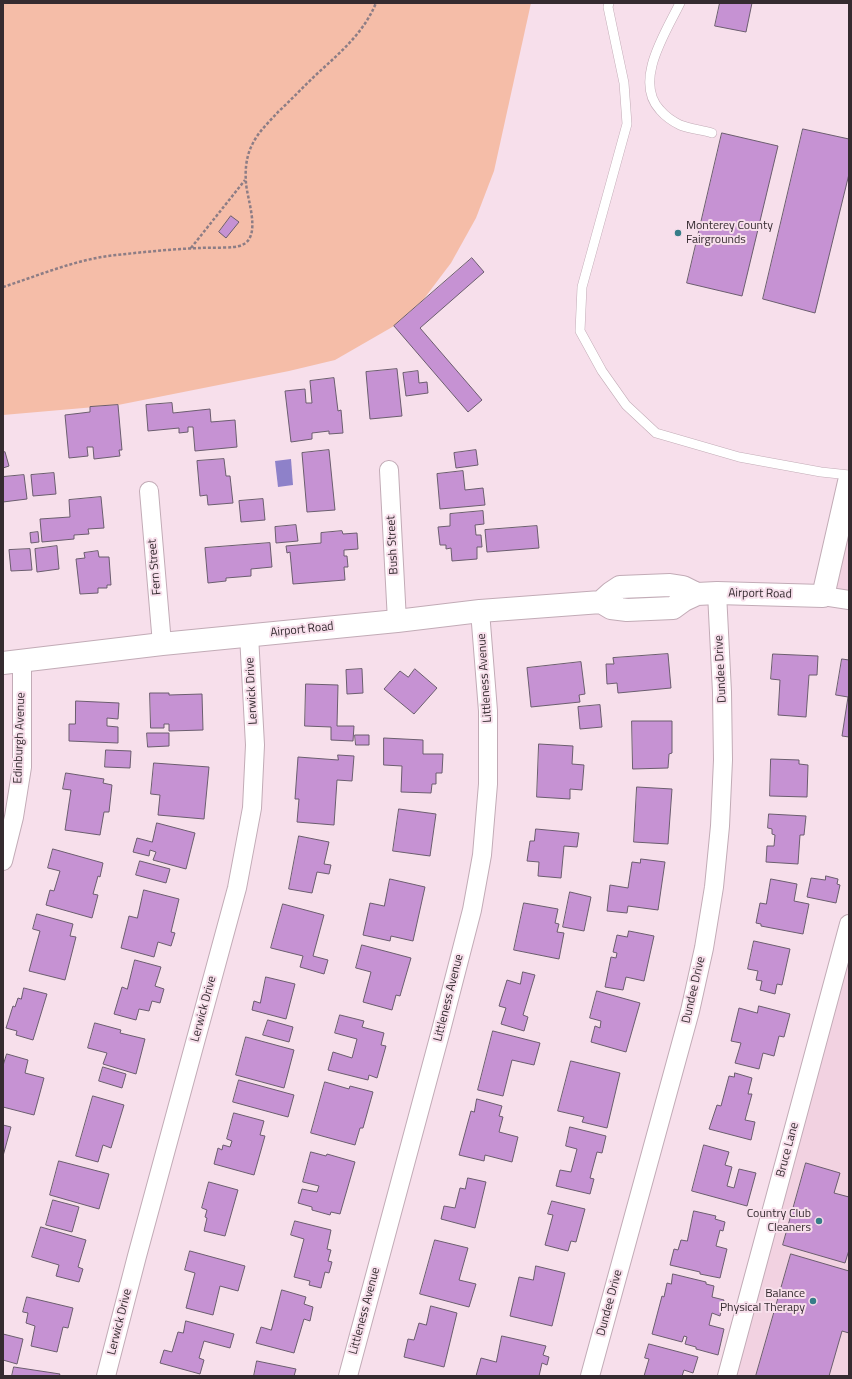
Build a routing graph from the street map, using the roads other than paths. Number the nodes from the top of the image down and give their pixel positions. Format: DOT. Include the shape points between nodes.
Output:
graph roads {
  1 [pos="609,3"];
  2 [pos="680,3"];
  3 [pos="712,133"];
  4 [pos="389,470"];
  5 [pos="849,475"];
  6 [pos="849,482"];
  7 [pos="149,491"];
  8 [pos="707,594"];
  9 [pos="823,596"];
  10 [pos="849,600"];
  11 [pos="480,611"];
  12 [pos="398,621"];
  13 [pos="249,636"];
  14 [pos="162,644"];
  15 [pos="12,661"];
  16 [pos="3,862"];
  17 [pos="849,924"];
  18 [pos="106,1376"];
  19 [pos="348,1376"];
  20 [pos="590,1376"];
  21 [pos="727,1376"];
  1 -- 5 [label="lane" via="624,84 627,124 582,287 580,331 602,372 626,405 656,433 739,457"];
  2 -- 3 [label="lane" via="654,58 649,91 656,106 667,118 680,125"];
  4 -- 12 [label="street, Bush Street"];
  6 -- 9 [label="street"];
  7 -- 14 [label="street, Fern Street"];
  8 -- 9 [label="street, Airport Road"];
  8 -- 11 [label="street, Airport Road" via="684,600 673,608 627,610 611,608 601,602"];
  8 -- 20 [label="street, Dundee Drive" via="722,692 723,760 713,894 690,1011"];
  9 -- 10 [label="street"];
  11 -- 12 [label="street, Airport Road"];
  11 -- 19 [label="street, Littleness Avenue" via="488,711 488,784 482,855 472,910"];
  12 -- 13 [label="street, Airport Road"];
  13 -- 14 [label="street, Airport Road"];
  13 -- 18 [label="street, Lerwick Drive" via="255,745 252,808 237,888"];
  14 -- 15 [label="street, Airport Road"];
  15 -- 16 [label="street, Edinburgh Avenue" via="22,767"];
  17 -- 21 [label="street, Bruce Lane"];
}
